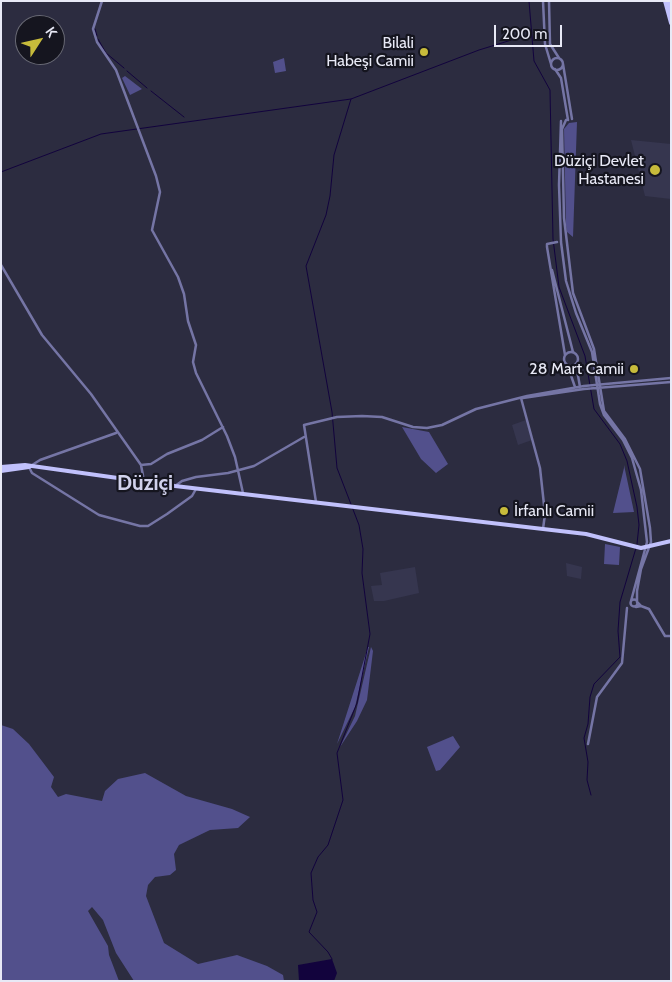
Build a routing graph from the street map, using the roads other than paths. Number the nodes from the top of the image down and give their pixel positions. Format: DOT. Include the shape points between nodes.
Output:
graph roads {
  1 [pos="102,1"];
  2 [pos="543,1"];
  3 [pos="549,1"];
  4 [pos="667,1"];
  5 [pos="671,12"];
  6 [pos="671,23"];
  7 [pos="559,58"];
  8 [pos="551,64"];
  9 [pos="563,64"];
  10 [pos="555,69"];
  11 [pos="569,120"];
  12 [pos="561,121"];
  13 [pos="557,242"];
  14 [pos="1,265"];
  15 [pos="551,269"];
  16 [pos="573,352"];
  17 [pos="565,354"];
  18 [pos="576,364"];
  19 [pos="567,365"];
  20 [pos="671,380"];
  21 [pos="598,386"];
  22 [pos="575,388"];
  23 [pos="583,388"];
  24 [pos="522,398"];
  25 [pos="223,427"];
  26 [pos="116,433"];
  27 [pos="304,437"];
  28 [pos="142,465"];
  29 [pos="28,467"];
  30 [pos="1,469"];
  31 [pos="238,470"];
  32 [pos="144,481"];
  33 [pos="175,486"];
  34 [pos="197,487"];
  35 [pos="243,492"];
  36 [pos="316,502"];
  37 [pos="544,529"];
  38 [pos="671,542"];
  39 [pos="646,547"];
  40 [pos="631,602"];
  41 [pos="637,602"];
  42 [pos="634,606"];
  43 [pos="641,606"];
  44 [pos="628,608"];
  45 [pos="671,636"];
  46 [pos="588,744"];
  1 -- 25 [label="street" via="93,29 97,42 116,70 160,192 152,230 178,277 196,345 193,362 196,373"];
  2 -- 8 [label="street" via="545,44"];
  3 -- 7 [label="street" via="550,44"];
  4 -- 5 [label="main road"];
  4 -- 6 [label="main road"];
  7 -- 8 [label="street" via="553,59"];
  7 -- 9 [label="street"];
  8 -- 10 [label="street"];
  9 -- 10 [label="street"];
  9 -- 11 [label="street"];
  10 -- 11 [label="street" via="561,78"];
  11 -- 21 [label="street" via="562,129 568,267 573,293 594,349"];
  12 -- 21 [label="street" via="559,185 564,269 573,306 592,352"];
  13 -- 15 [label="street" via="547,247"];
  14 -- 26 [label="street" via="42,336 91,394"];
  15 -- 16 [label="street"];
  15 -- 17 [label="street"];
  16 -- 17 [label="street"];
  16 -- 18 [label="street" via="578,357"];
  17 -- 19 [label="street" via="563,359"];
  18 -- 19 [label="street"];
  18 -- 23 [label="street"];
  19 -- 22 [label="street"];
  20 -- 21 [label="street"];
  21 -- 23 [label="street"];
  21 -- 39 [label="street" via="606,415 625,439 640,469 650,528"];
  22 -- 23 [label="street"];
  22 -- 24 [label="street"];
  23 -- 24 [label="street"];
  24 -- 27 [label="street" via="476,409 442,425 427,428 382,417 329,418 304,425"];
  24 -- 37 [label="street" via="540,468"];
  25 -- 28 [label="street" via="151,464"];
  25 -- 31 [label="street"];
  26 -- 28 [label="street"];
  26 -- 29 [label="street"];
  27 -- 31 [label="street" via="254,466"];
  27 -- 36 [label="street"];
  28 -- 32 [label="street"];
  29 -- 30 [label="main road"];
  29 -- 32 [label="main road"];
  29 -- 34 [label="street" via="100,516 140,526 148,526 167,514 192,496"];
  31 -- 33 [label="street" via="182,480"];
  31 -- 35 [label="street"];
  32 -- 33 [label="main road"];
  33 -- 34 [label="main road"];
  34 -- 35 [label="main road"];
  35 -- 36 [label="main road"];
  36 -- 37 [label="main road"];
  37 -- 39 [label="main road"];
  38 -- 39 [label="main road"];
  39 -- 40 [label="street"];
  39 -- 41 [label="street"];
  40 -- 41 [label="street"];
  40 -- 42 [label="street"];
  40 -- 44 [label="street"];
  41 -- 42 [label="street"];
  41 -- 43 [label="street"];
  42 -- 43 [label="street"];
  42 -- 44 [label="street"];
  43 -- 45 [label="street" via="649,609 665,636"];
  44 -- 46 [label="street" via="622,663 597,697"];
}
